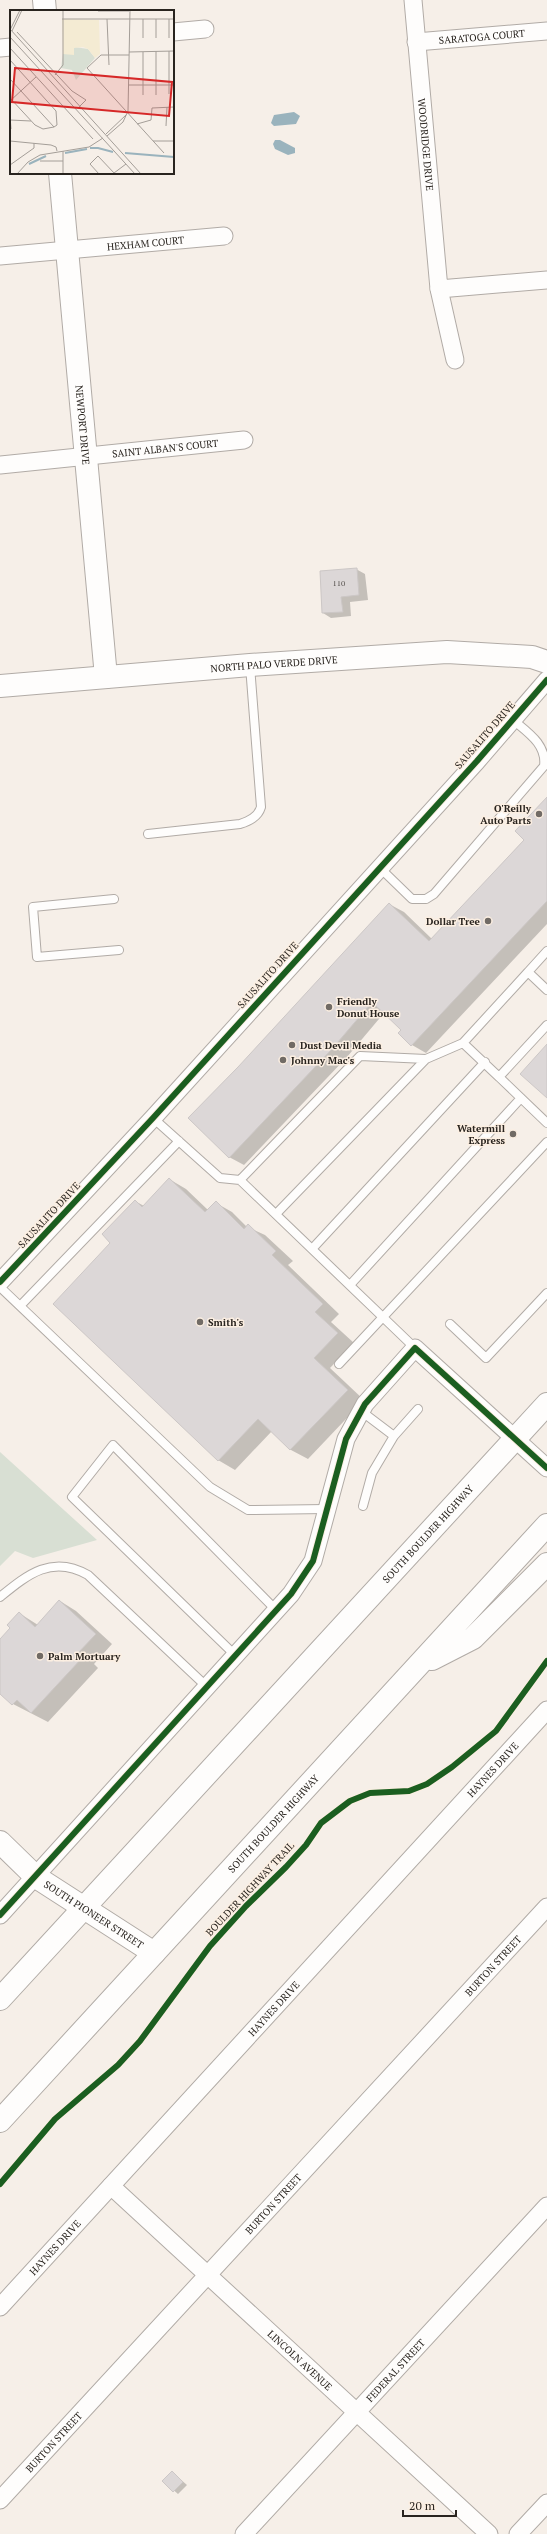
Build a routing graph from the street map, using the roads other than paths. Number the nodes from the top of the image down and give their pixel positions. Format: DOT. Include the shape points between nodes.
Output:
graph roads {
  1 [pos="44,0"];
  2 [pos="413,0"];
  3 [pos="45,10"];
  4 [pos="205,30"];
  5 [pos="547,31"];
  6 [pos="174,32"];
  7 [pos="416,42"];
  8 [pos="10,47"];
  9 [pos="0,48"];
  10 [pos="60,174"];
  11 [pos="224,236"];
  12 [pos="67,248"];
  13 [pos="0,256"];
  14 [pos="547,280"];
  15 [pos="440,289"];
  16 [pos="454,360"];
  17 [pos="244,440"];
  18 [pos="85,455"];
  19 [pos="0,465"];
  20 [pos="547,662"];
  21 [pos="250,665"];
  22 [pos="106,677"];
  23 [pos="547,680"];
  24 [pos="0,686"];
  25 [pos="512,719"];
  26 [pos="148,834"];
  27 [pos="379,867"];
  28 [pos="114,899"];
  29 [pos="119,950"];
  30 [pos="547,951"];
  31 [pos="528,972"];
  32 [pos="547,990"];
  33 [pos="547,1025"];
  34 [pos="463,1043"];
  35 [pos="426,1059"];
  36 [pos="485,1062"];
  37 [pos="499,1077"];
  38 [pos="520,1098"];
  39 [pos="153,1118"];
  40 [pos="547,1123"];
  41 [pos="179,1141"];
  42 [pos="547,1142"];
  43 [pos="240,1180"];
  44 [pos="276,1214"];
  45 [pos="312,1249"];
  46 [pos="0,1282"];
  47 [pos="350,1285"];
  48 [pos="0,1287"];
  49 [pos="547,1293"];
  50 [pos="20,1306"];
  51 [pos="384,1318"];
  52 [pos="450,1324"];
  53 [pos="415,1348"];
  54 [pos="339,1364"];
  55 [pos="547,1404"];
  56 [pos="418,1410"];
  57 [pos="361,1411"];
  58 [pos="394,1436"];
  59 [pos="516,1439"];
  60 [pos="547,1468"];
  61 [pos="363,1506"];
  62 [pos="326,1509"];
  63 [pos="547,1525"];
  64 [pos="547,1564"];
  65 [pos="0,1597"];
  66 [pos="276,1610"];
  67 [pos="235,1655"];
  68 [pos="417,1667"];
  69 [pos="206,1686"];
  70 [pos="547,1710"];
  71 [pos="0,1842"];
  72 [pos="36,1877"];
  73 [pos="547,1907"];
  74 [pos="84,1908"];
  75 [pos="0,1915"];
  76 [pos="154,1953"];
  77 [pos="0,1999"];
  78 [pos="0,2121"];
  79 [pos="111,2186"];
  80 [pos="547,2206"];
  81 [pos="209,2276"];
  82 [pos="0,2307"];
  83 [pos="359,2412"];
  84 [pos="0,2500"];
  85 [pos="547,2503"];
  86 [pos="244,2534"];
  87 [pos="489,2534"];
  88 [pos="518,2534"];
  1 -- 3 [label="main road"];
  2 -- 7 [label="street, WOODRIDGE DRIVE"];
  4 -- 6 [label="street"];
  5 -- 7 [label="street, SARATOGA COURT"];
  7 -- 15 [label="street, WOODRIDGE DRIVE"];
  8 -- 9 [label="street"];
  10 -- 12 [label="main road, NEWPORT DRIVE"];
  11 -- 12 [label="street, HEXHAM COURT"];
  12 -- 13 [label="street, HEXHAM COURT"];
  12 -- 18 [label="main road, NEWPORT DRIVE"];
  14 -- 15 [label="street"];
  15 -- 16 [label="street, WOODRIDGE DRIVE"];
  17 -- 18 [label="street, SAINT ALBAN'S COURT"];
  18 -- 19 [label="street, SAINT ALBAN'S COURT"];
  18 -- 22 [label="main road, NEWPORT DRIVE"];
  20 -- 21 [label="main road, NORTH PALO VERDE DRIVE" via="532,657 447,652"];
  21 -- 22 [label="main road, NORTH PALO VERDE DRIVE"];
  21 -- 26 [label="lane" via="261,807 259,813 240,824"];
  22 -- 24 [label="main road, NORTH PALO VERDE DRIVE"];
  23 -- 25 [label="street, SAUSALITO DRIVE"];
  25 -- 27 [label="street, SAUSALITO DRIVE"];
  25 -- 27 [label="lane" via="544,746 544,766 434,894 426,898 412,899"];
  27 -- 39 [label="street, SAUSALITO DRIVE"];
  28 -- 29 [label="lane" via="33,907 37,957"];
  30 -- 31 [label="lane"];
  31 -- 32 [label="lane"];
  31 -- 34 [label="lane"];
  33 -- 37 [label="lane"];
  34 -- 35 [label="lane"];
  34 -- 36 [label="lane"];
  35 -- 43 [label="lane" via="360,1056"];
  35 -- 44 [label="lane"];
  36 -- 37 [label="lane"];
  36 -- 45 [label="lane"];
  37 -- 38 [label="lane"];
  38 -- 40 [label="lane"];
  38 -- 47 [label="lane"];
  39 -- 41 [label="lane"];
  39 -- 46 [label="street, SAUSALITO DRIVE"];
  41 -- 43 [label="lane" via="220,1178"];
  41 -- 50 [label="lane"];
  42 -- 51 [label="lane"];
  43 -- 44 [label="lane"];
  44 -- 45 [label="lane"];
  45 -- 47 [label="lane"];
  47 -- 51 [label="lane"];
  48 -- 50 [label="lane"];
  49 -- 52 [label="lane" via="486,1358"];
  50 -- 62 [label="lane" via="210,1487 248,1510"];
  51 -- 53 [label="lane"];
  51 -- 54 [label="lane"];
  53 -- 57 [label="street"];
  53 -- 59 [label="street"];
  55 -- 59 [label="main road, SOUTH BOULDER HIGHWAY"];
  56 -- 58 [label="lane"];
  57 -- 58 [label="lane"];
  57 -- 62 [label="street" via="346,1439"];
  58 -- 61 [label="lane" via="372,1473"];
  59 -- 60 [label="street"];
  59 -- 74 [label="main road, SOUTH BOULDER HIGHWAY"];
  62 -- 66 [label="street" via="313,1561 291,1594"];
  63 -- 68 [label="main road, SOUTH BOULDER HIGHWAY"];
  64 -- 68 [label="main road" via="473,1638"];
  65 -- 69 [label="lane" via="26,1576 40,1570 67,1566 78,1569 88,1575"];
  66 -- 67 [label="street"];
  66 -- 67 [label="lane" via="113,1445 72,1497"];
  67 -- 69 [label="street"];
  68 -- 76 [label="main road, SOUTH BOULDER HIGHWAY"];
  69 -- 72 [label="street"];
  70 -- 79 [label="street, HAYNES DRIVE"];
  71 -- 72 [label="main road, SOUTH PIONEER STREET"];
  72 -- 74 [label="main road, SOUTH PIONEER STREET"];
  72 -- 75 [label="street"];
  73 -- 81 [label="street, BURTON STREET"];
  74 -- 76 [label="main road, SOUTH PIONEER STREET"];
  74 -- 77 [label="main road, SOUTH BOULDER HIGHWAY"];
  76 -- 78 [label="main road, SOUTH BOULDER HIGHWAY"];
  79 -- 81 [label="street, LINCOLN AVENUE"];
  79 -- 82 [label="street, HAYNES DRIVE"];
  80 -- 83 [label="street, FEDERAL STREET"];
  81 -- 83 [label="street, LINCOLN AVENUE"];
  81 -- 84 [label="street, BURTON STREET"];
  83 -- 86 [label="street, FEDERAL STREET"];
  83 -- 87 [label="street, LINCOLN AVENUE"];
  85 -- 88 [label="street"];
}
